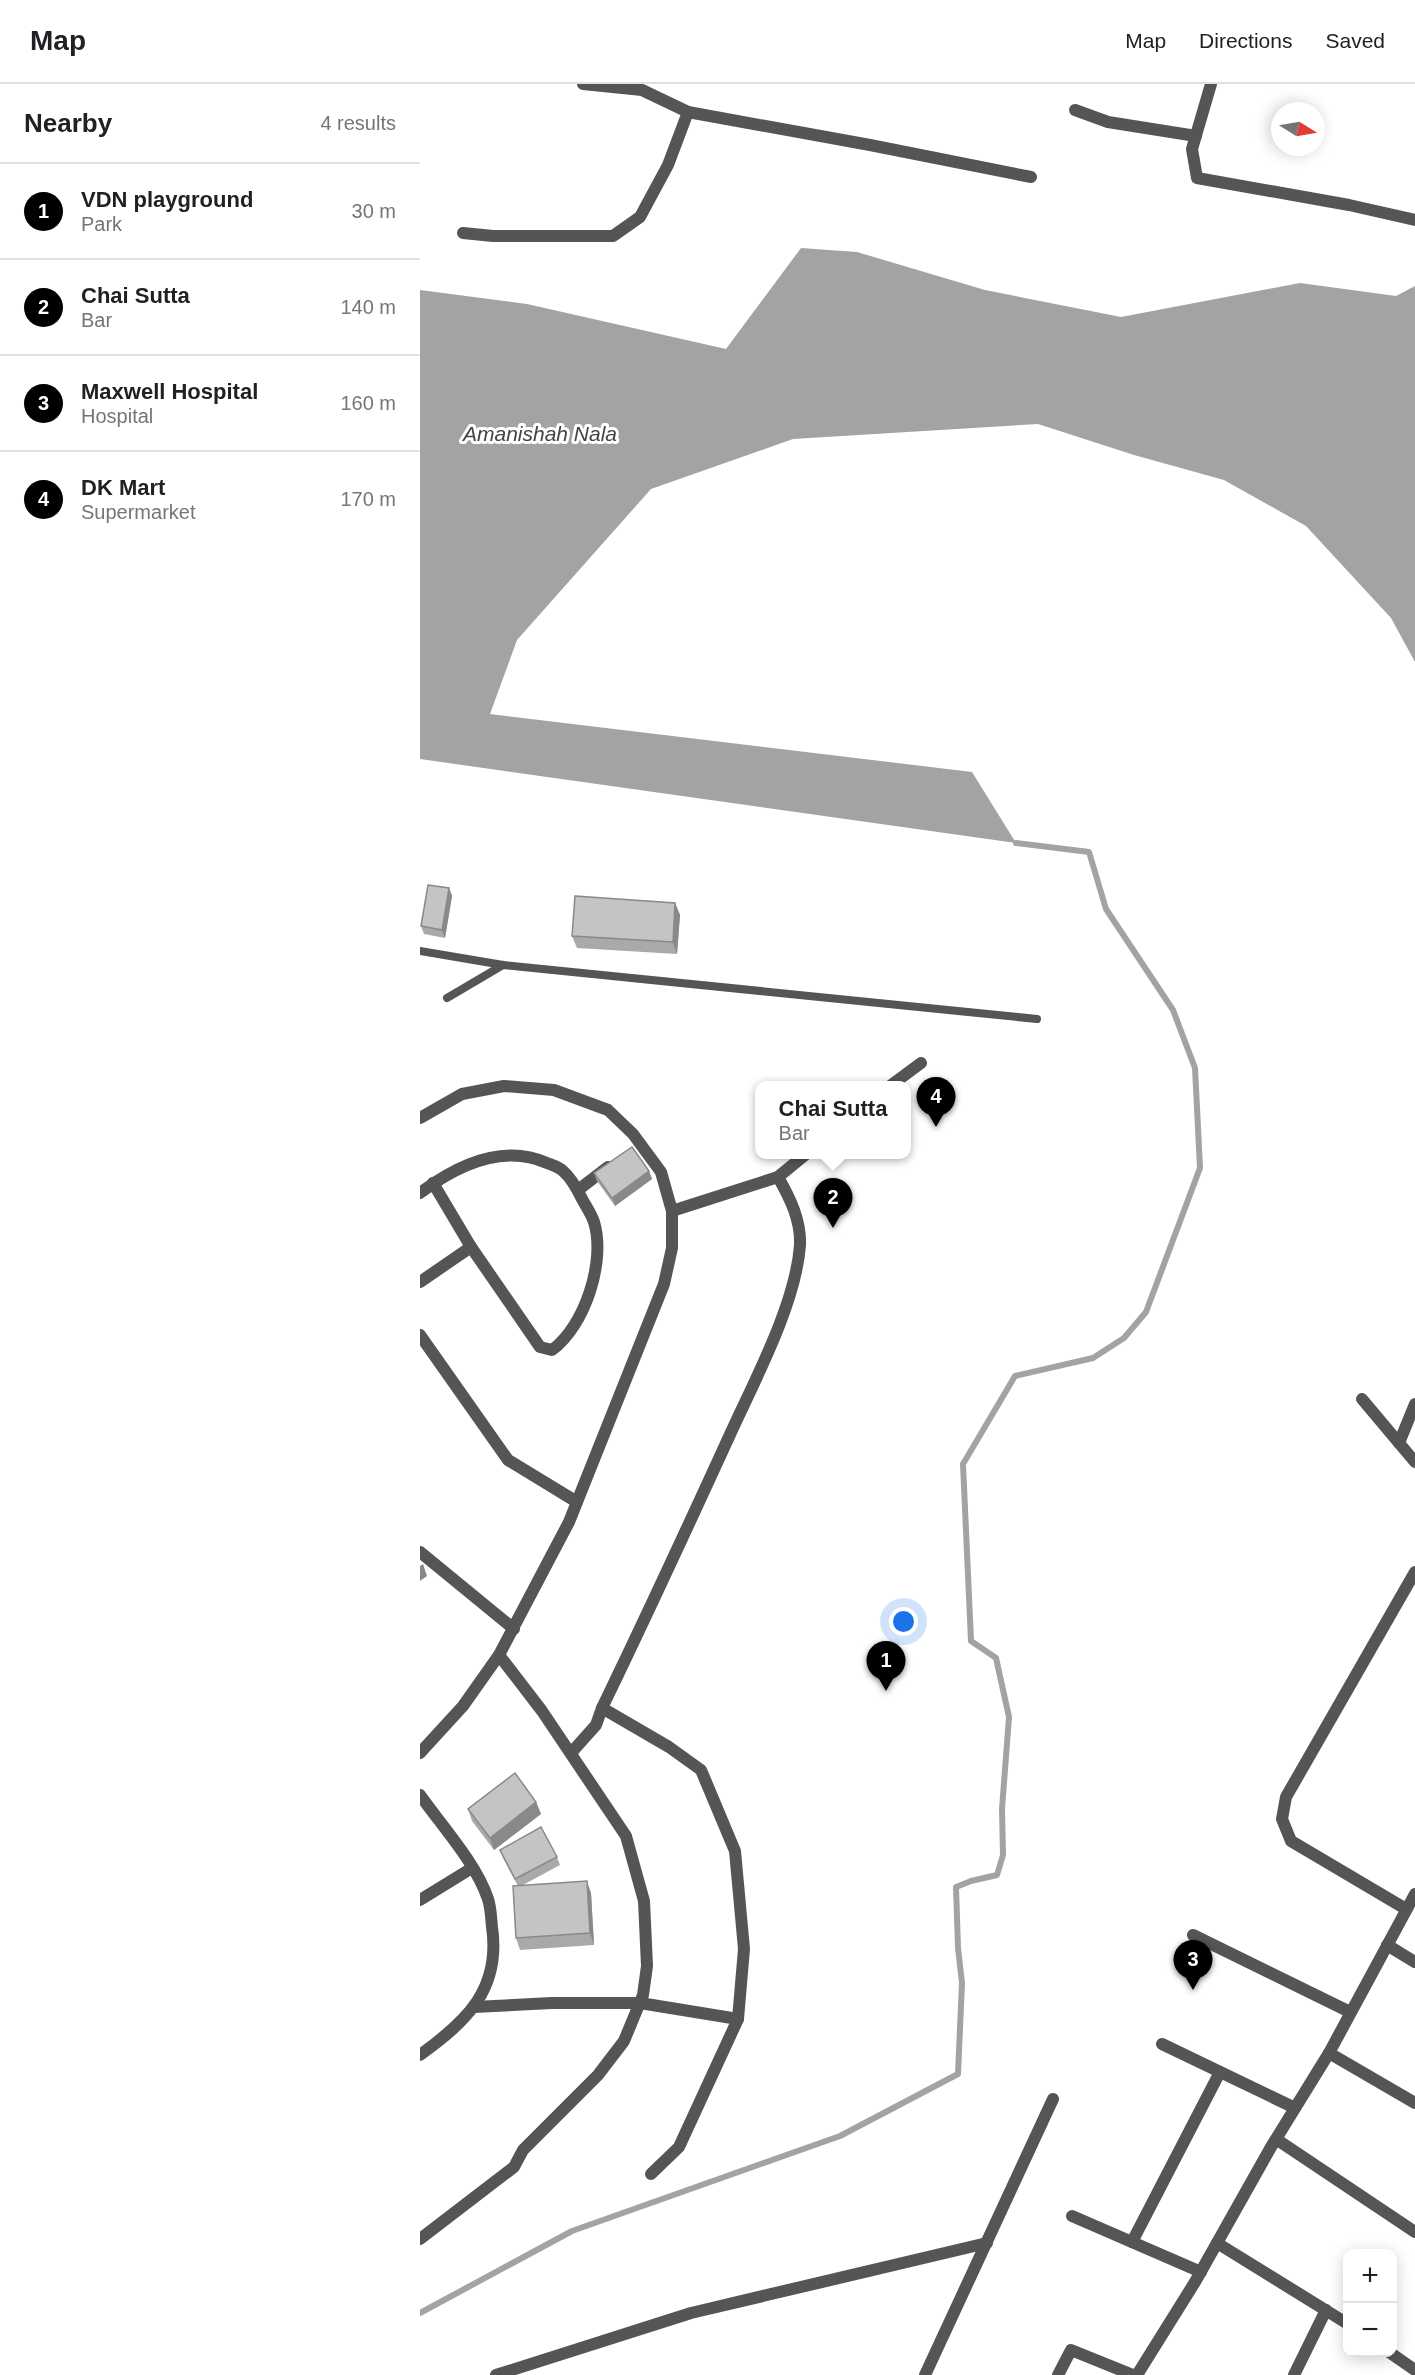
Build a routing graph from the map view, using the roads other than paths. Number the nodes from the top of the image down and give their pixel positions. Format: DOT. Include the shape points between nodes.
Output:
graph roads {
  1 [pos="584,84"];
  2 [pos="1211,84"];
  3 [pos="1075,110"];
  4 [pos="688,111"];
  5 [pos="1196,136"];
  6 [pos="1031,177"];
  7 [pos="1415,220"];
  8 [pos="463,233"];
  9 [pos="420,951"];
  10 [pos="503,965"];
  11 [pos="447,998"];
  12 [pos="1037,1019"];
  13 [pos="921,1063"];
  14 [pos="897,1081"];
  15 [pos="420,1118"];
  16 [pos="631,1149"];
  17 [pos="801,1159"];
  18 [pos="778,1177"];
  19 [pos="433,1183"];
  20 [pos="578,1190"];
  21 [pos="420,1193"];
  22 [pos="672,1211"];
  23 [pos="471,1247"];
  24 [pos="420,1282"];
  25 [pos="420,1335"];
  26 [pos="1362,1399"];
  27 [pos="1415,1404"];
  28 [pos="1399,1443"];
  29 [pos="1415,1461"];
  30 [pos="577,1502"];
  31 [pos="420,1552"];
  32 [pos="1415,1572"];
  33 [pos="514,1629"];
  34 [pos="499,1655"];
  35 [pos="602,1708"];
  36 [pos="420,1753"];
  37 [pos="571,1753"];
  38 [pos="420,1795"];
  39 [pos="472,1868"];
  40 [pos="1415,1894"];
  41 [pos="420,1900"];
  42 [pos="1406,1909"];
  43 [pos="1193,1935"];
  44 [pos="1387,1945"];
  45 [pos="1415,1962"];
  46 [pos="640,2003"];
  47 [pos="474,2007"];
  48 [pos="1350,2012"];
  49 [pos="738,2019"];
  50 [pos="1162,2044"];
  51 [pos="1329,2053"];
  52 [pos="420,2055"];
  53 [pos="1221,2072"];
  54 [pos="1053,2099"];
  55 [pos="1415,2103"];
  56 [pos="1295,2108"];
  57 [pos="1276,2139"];
  58 [pos="651,2174"];
  59 [pos="1072,2216"];
  60 [pos="1415,2232"];
  61 [pos="420,2238"];
  62 [pos="1132,2242"];
  63 [pos="1217,2242"];
  64 [pos="987,2243"];
  65 [pos="1201,2272"];
  66 [pos="1326,2310"];
  67 [pos="1343,2321"];
  68 [pos="1396,2357"];
  69 [pos="1415,2370"];
  70 [pos="496,2375"];
  71 [pos="925,2375"];
  72 [pos="1058,2375"];
  73 [pos="1135,2375"];
  74 [pos="1294,2375"];
  1 -- 4 [label="street" via="642,90"];
  2 -- 5 [label="street"];
  3 -- 5 [label="street" via="1108,122"];
  4 -- 6 [label="street"];
  4 -- 8 [label="street" via="668,165 640,217 613,236"];
  5 -- 7 [label="street" via="1192,149 1197,178"];
  9 -- 10 [label="lane"];
  10 -- 11 [label="lane"];
  10 -- 12 [label="lane"];
  13 -- 14 [label="street"];
  15 -- 16 [label="street" via="462,1094 504,1086 554,1090 608,1110"];
  16 -- 20 [label="street"];
  16 -- 22 [label="street" via="661,1172"];
  17 -- 18 [label="street"];
  18 -- 22 [label="street"];
  18 -- 35 [label="street" via="798,1221 800,1245 789,1298 758,1374"];
  19 -- 20 [label="street" via="474,1160 504,1155 534,1157 563,1170"];
  19 -- 21 [label="street"];
  19 -- 23 [label="street"];
  20 -- 23 [label="street" via="594,1222 594,1269 588,1300 565,1341 552,1350 540,1347"];
  22 -- 30 [label="street" via="672,1248 664,1284"];
  23 -- 24 [label="street"];
  25 -- 30 [label="street" via="508,1460"];
  26 -- 28 [label="street"];
  27 -- 28 [label="street"];
  28 -- 29 [label="street"];
  30 -- 33 [label="street"];
  31 -- 33 [label="street"];
  32 -- 42 [label="street" via="1286,1797 1282,1819 1291,1841"];
  33 -- 34 [label="street"];
  34 -- 36 [label="street" via="463,1706"];
  34 -- 37 [label="street"];
  35 -- 37 [label="street" via="596,1725"];
  35 -- 49 [label="street" via="701,1770 735,1851 744,1949"];
  37 -- 46 [label="street" via="626,1836 641,1890 647,1966"];
  38 -- 39 [label="street"];
  39 -- 41 [label="street"];
  39 -- 47 [label="street" via="488,1900 494,1940 493,1964"];
  40 -- 42 [label="street"];
  42 -- 44 [label="street"];
  43 -- 48 [label="street"];
  44 -- 45 [label="street"];
  44 -- 48 [label="street"];
  46 -- 47 [label="street"];
  46 -- 49 [label="street"];
  46 -- 61 [label="street" via="624,2041 598,2074 523,2150 514,2167"];
  47 -- 52 [label="street"];
  48 -- 51 [label="street"];
  49 -- 58 [label="street" via="679,2147"];
  50 -- 53 [label="street"];
  51 -- 55 [label="street"];
  51 -- 56 [label="street"];
  53 -- 56 [label="street"];
  53 -- 62 [label="street"];
  54 -- 64 [label="street"];
  56 -- 57 [label="street"];
  57 -- 60 [label="street"];
  57 -- 63 [label="street"];
  59 -- 62 [label="street"];
  62 -- 65 [label="street"];
  63 -- 65 [label="street"];
  63 -- 66 [label="street"];
  64 -- 70 [label="street" via="691,2313"];
  64 -- 71 [label="street"];
  65 -- 73 [label="street"];
  66 -- 67 [label="street"];
  66 -- 74 [label="street"];
  68 -- 69 [label="street"];
  72 -- 73 [label="street" via="1071,2350"];
}
